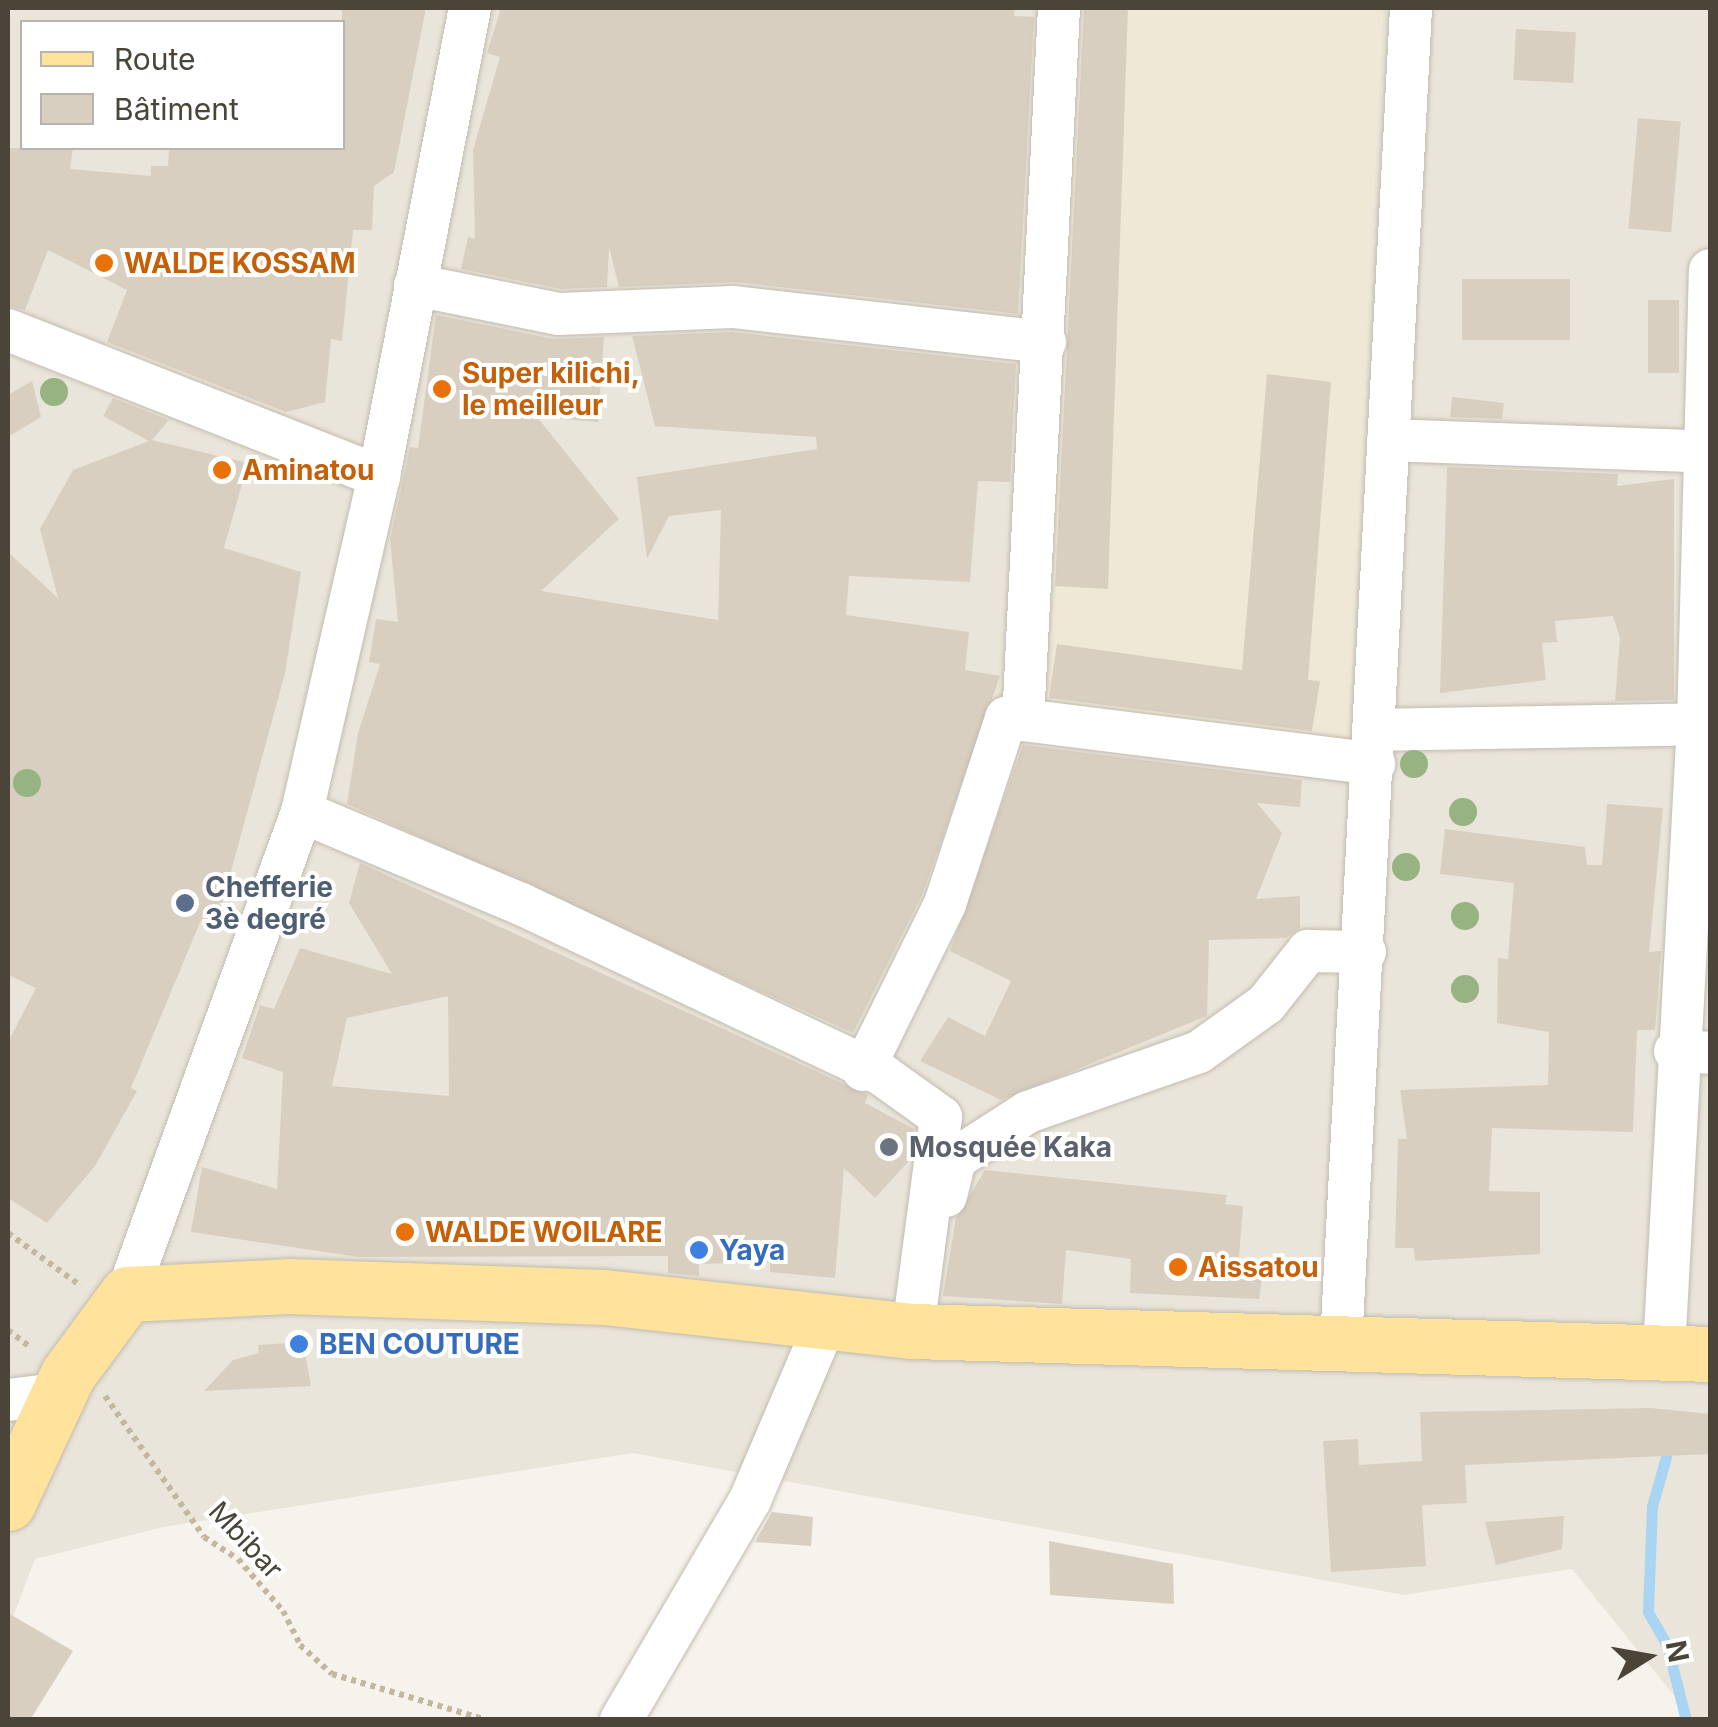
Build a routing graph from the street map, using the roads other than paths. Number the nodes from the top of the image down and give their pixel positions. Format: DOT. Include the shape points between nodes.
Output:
graph roads {
  1 [pos="470,8"];
  2 [pos="1059,8"];
  3 [pos="1411,8"];
  4 [pos="1710,270"];
  5 [pos="415,285"];
  6 [pos="8,330"];
  7 [pos="1045,342"];
  8 [pos="1388,440"];
  9 [pos="1707,451"];
  10 [pos="379,476"];
  11 [pos="1023,720"];
  12 [pos="1704,724"];
  13 [pos="1375,747"];
  14 [pos="302,812"];
  15 [pos="1365,952"];
  16 [pos="1693,1052"];
  17 [pos="862,1070"];
  18 [pos="924,1272"];
  19 [pos="121,1302"];
  20 [pos="826,1322"];
  21 [pos="913,1331"];
  22 [pos="1341,1344"];
  23 [pos="1687,1352"];
  24 [pos="46,1386"];
  25 [pos="8,1503"];
  26 [pos="621,1720"];
  1 -- 5 [label="street"];
  2 -- 7 [label="street"];
  3 -- 8 [label="street"];
  4 -- 9 [label="street"];
  5 -- 7 [label="street" via="559,314 733,307"];
  5 -- 10 [label="street"];
  6 -- 10 [label="street"];
  7 -- 11 [label="street"];
  8 -- 9 [label="street"];
  8 -- 13 [label="street"];
  9 -- 12 [label="street"];
  10 -- 14 [label="street"];
  11 -- 13 [label="street"];
  11 -- 17 [label="street" via="1006,718 945,904"];
  12 -- 13 [label="street"];
  12 -- 16 [label="street"];
  13 -- 15 [label="street"];
  14 -- 17 [label="street" via="522,904"];
  14 -- 19 [label="street"];
  15 -- 18 [label="street" via="1308,951 1266,1004 1199,1052 1028,1112 954,1158"];
  15 -- 22 [label="street"];
  16 -- 23 [label="street"];
  17 -- 18 [label="street" via="880,1074 941,1117"];
  18 -- 21 [label="street"];
  19 -- 20 [label="main road" via="288,1286 604,1297"];
  19 -- 24 [label="main road"];
  20 -- 21 [label="main road"];
  20 -- 26 [label="street" via="750,1500"];
  21 -- 22 [label="main road"];
  22 -- 23 [label="main road"];
  24 -- 25 [label="main road"];
}
